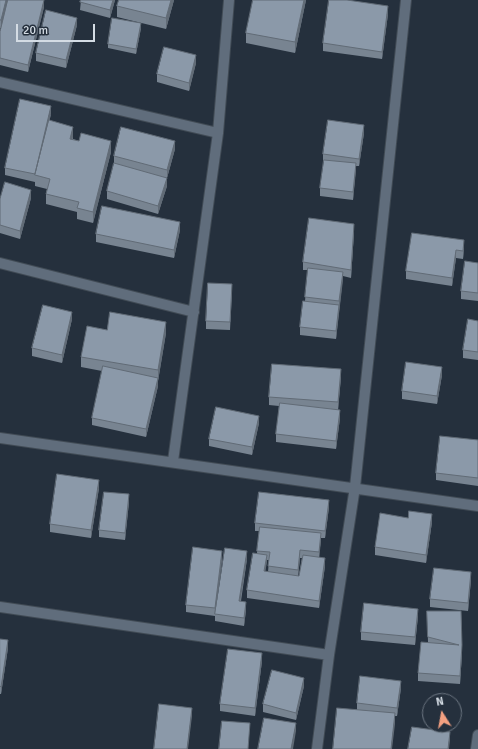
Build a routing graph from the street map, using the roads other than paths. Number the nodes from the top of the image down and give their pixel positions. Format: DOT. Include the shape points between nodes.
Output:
graph roads {
  1 [pos="229,0"];
  2 [pos="406,0"];
  3 [pos="0,82"];
  4 [pos="218,133"];
  5 [pos="0,263"];
  6 [pos="194,312"];
  7 [pos="0,438"];
  8 [pos="173,461"];
  9 [pos="355,487"];
  10 [pos="478,506"];
  11 [pos="0,607"];
  12 [pos="329,655"];
  13 [pos="478,735"];
  14 [pos="317,749"];
  15 [pos="476,749"];
  1 -- 4 [label="street"];
  2 -- 9 [label="street"];
  3 -- 4 [label="street"];
  4 -- 6 [label="street"];
  5 -- 6 [label="street"];
  6 -- 8 [label="street"];
  7 -- 8 [label="street"];
  8 -- 9 [label="street"];
  9 -- 10 [label="street"];
  9 -- 12 [label="street"];
  11 -- 12 [label="street"];
  12 -- 14 [label="street"];
  13 -- 15 [label="street"];
}
